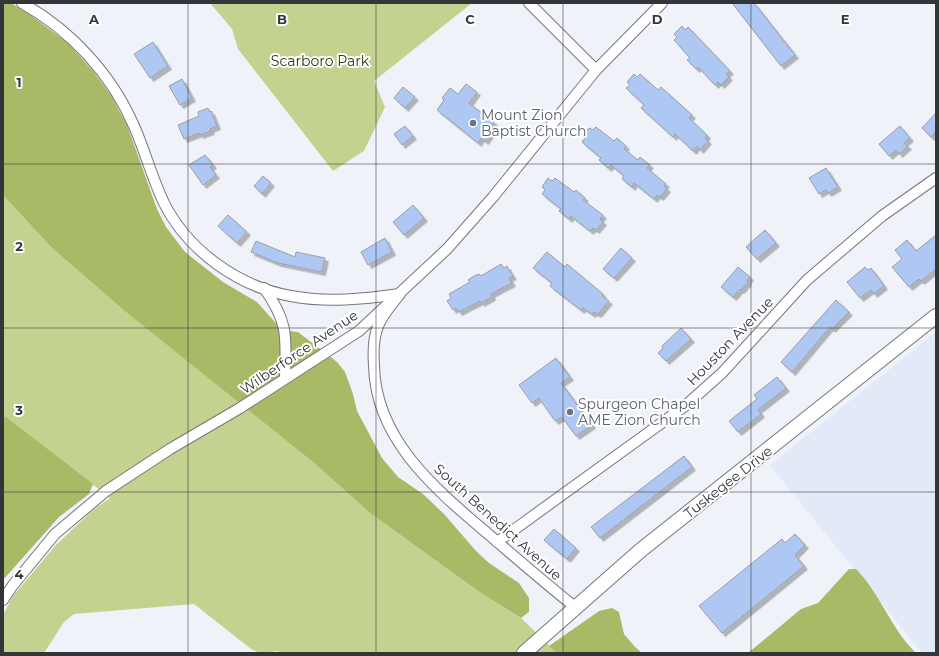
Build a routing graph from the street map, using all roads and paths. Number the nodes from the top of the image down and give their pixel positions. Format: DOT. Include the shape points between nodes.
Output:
graph roads {
  1 [pos="22,3"];
  2 [pos="529,3"];
  3 [pos="662,3"];
  4 [pos="596,70"];
  5 [pos="936,178"];
  6 [pos="264,288"];
  7 [pos="400,294"];
  8 [pos="936,316"];
  9 [pos="284,378"];
  10 [pos="497,542"];
  11 [pos="3,600"];
  12 [pos="575,607"];
  13 [pos="524,653"];
  1 -- 6 [label="street" via="78,46 106,76 134,128 164,203 182,230 216,264"];
  2 -- 4 [label="street"];
  3 -- 4 [label="street, Wilberforce Avenue"];
  4 -- 7 [label="street, Wilberforce Avenue" via="494,198 447,249"];
  5 -- 10 [label="street, Houston Avenue" via="882,216 813,275 722,373 685,406"];
  6 -- 7 [label="street" via="318,300 362,299"];
  6 -- 9 [label="street" via="283,320 286,341"];
  7 -- 9 [label="street, Wilberforce Avenue" via="359,331"];
  7 -- 10 [label="street, South Benedict Avenue" via="384,316 375,340 374,376 387,421 398,444 428,480"];
  8 -- 12 [label="street, Tuskegee Drive" via="641,550"];
  9 -- 11 [label="street, Wilberforce Avenue" via="106,491 55,534 12,585"];
  10 -- 12 [label="street, South Benedict Avenue"];
  12 -- 13 [label="street, Tuskegee Drive"];
}
